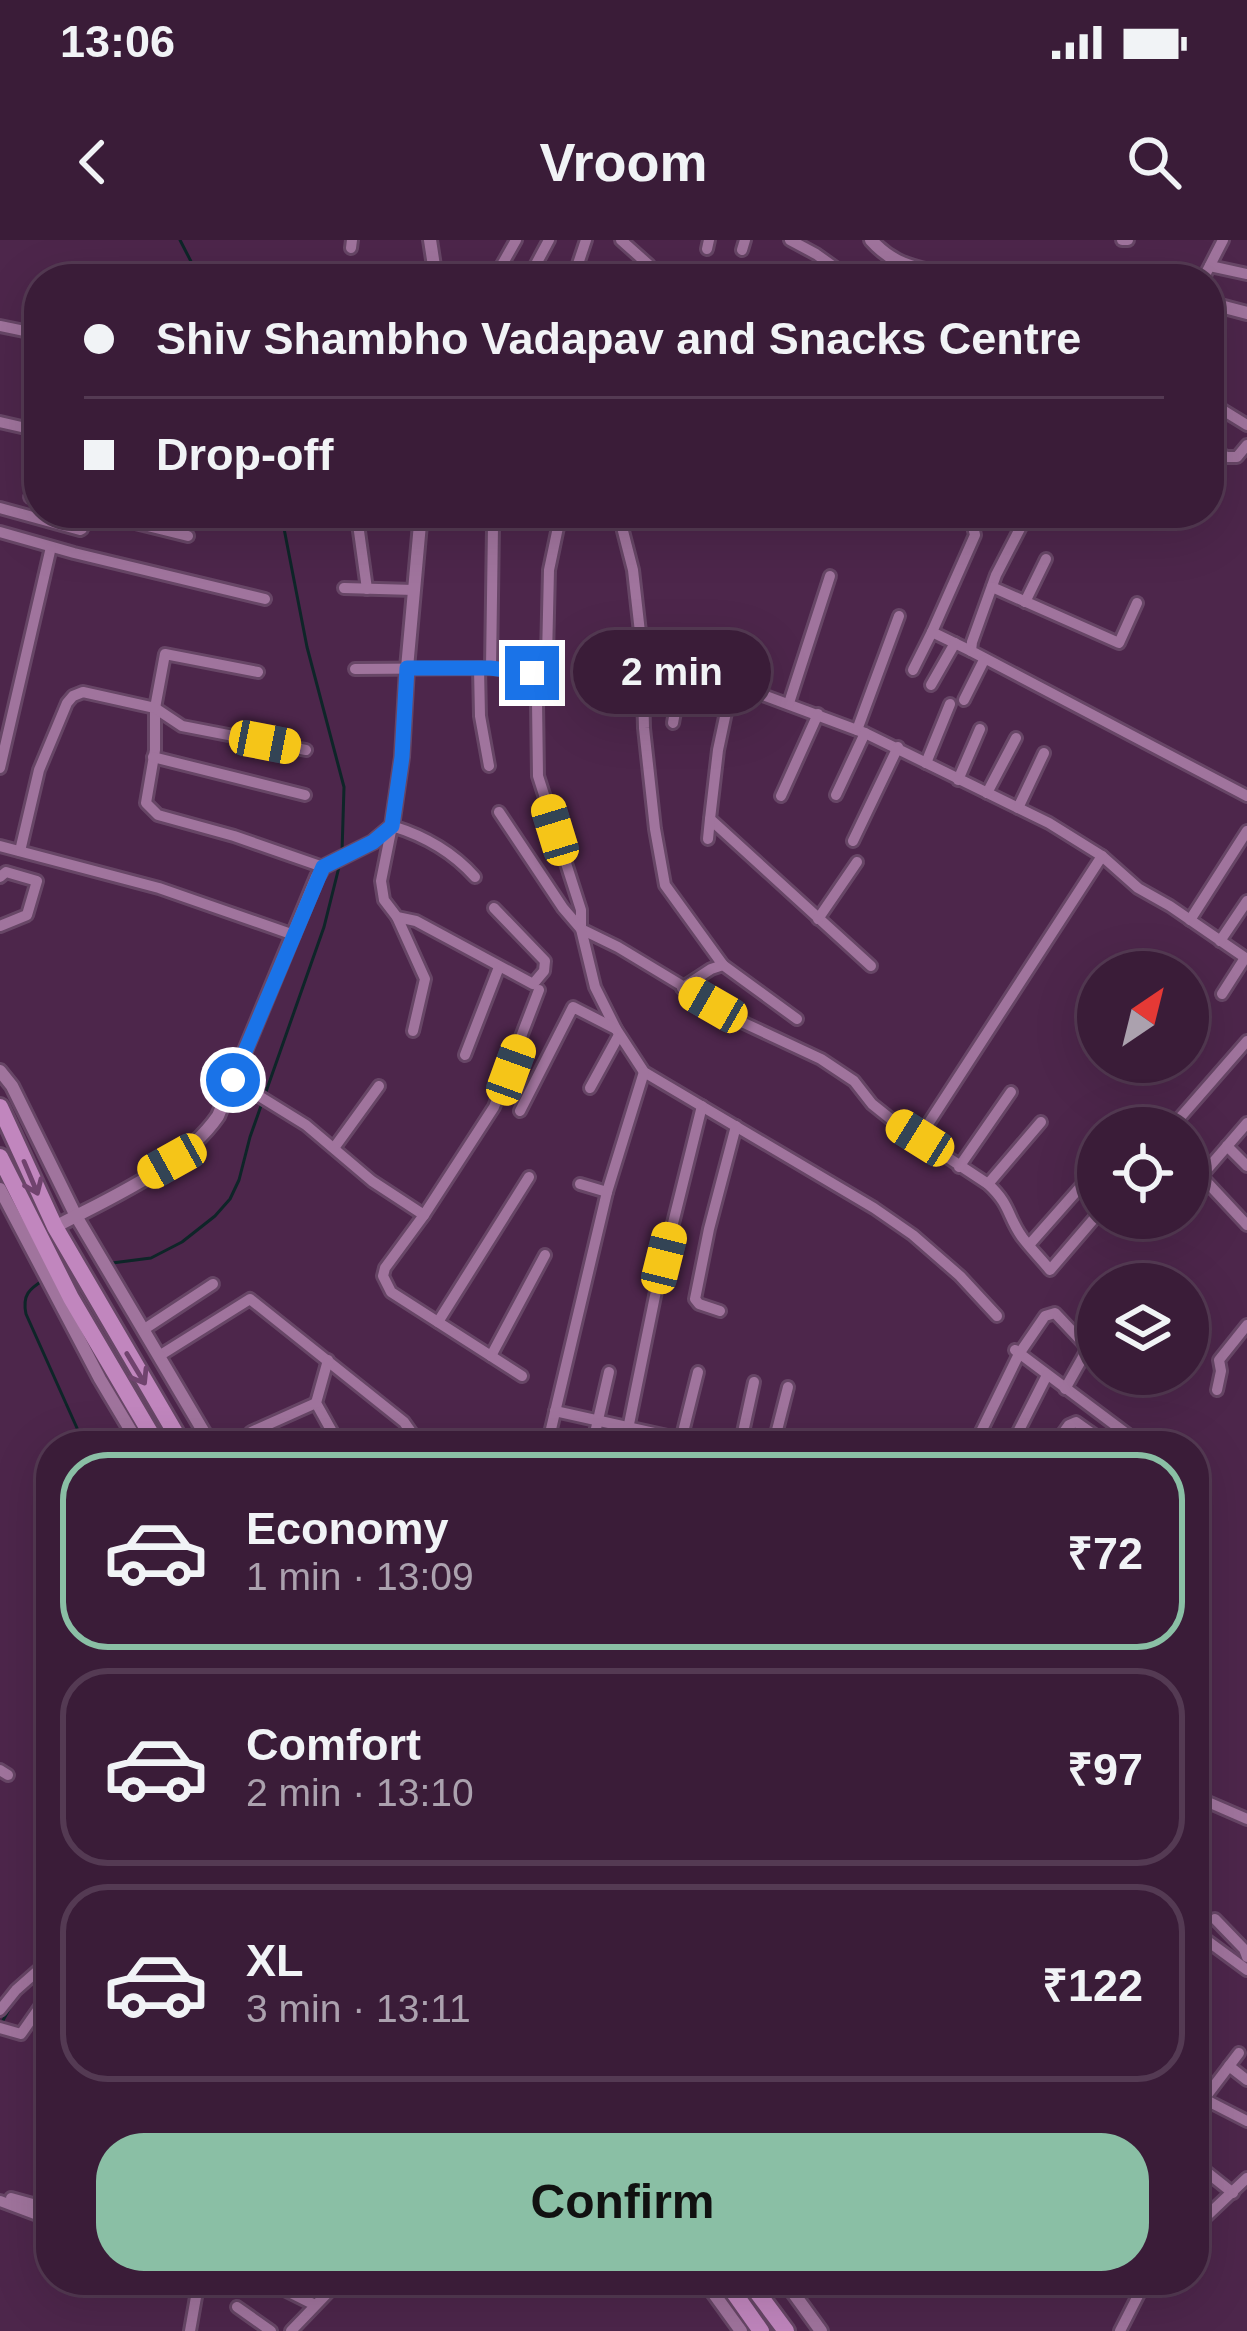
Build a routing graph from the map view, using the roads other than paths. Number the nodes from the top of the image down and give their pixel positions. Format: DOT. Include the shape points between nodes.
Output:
graph roads {
  1 [pos="621,240"];
  2 [pos="790,240"];
  3 [pos="872,240"];
  4 [pos="648,264"];
  5 [pos="830,264"];
  6 [pos="901,264"];
  7 [pos="154,528"];
  8 [pos="359,528"];
  9 [pos="420,528"];
  10 [pos="494,528"];
  11 [pos="558,528"];
  12 [pos="624,528"];
  13 [pos="973,528"];
  14 [pos="1021,528"];
  15 [pos="0,532"];
  16 [pos="188,536"];
  17 [pos="51,547"];
  18 [pos="1046,559"];
  19 [pos="830,576"];
  20 [pos="992,587"];
  21 [pos="344,588"];
  22 [pos="367,589"];
  23 [pos="414,590"];
  24 [pos="265,599"];
  25 [pos="1025,602"];
  26 [pos="1137,604"];
  27 [pos="899,616"];
  28 [pos="932,632"];
  29 [pos="955,643"];
  30 [pos="642,650"];
  31 [pos="971,651"];
  32 [pos="984,660"];
  33 [pos="683,667"];
  34 [pos="407,668"];
  35 [pos="485,668"];
  36 [pos="355,669"];
  37 [pos="914,670"];
  38 [pos="258,672"];
  39 [pos="544,673"];
  40 [pos="732,684"];
  41 [pos="931,685"];
  42 [pos="964,700"];
  43 [pos="789,703"];
  44 [pos="950,704"];
  45 [pos="155,708"];
  46 [pos="818,714"];
  47 [pos="673,723"];
  48 [pos="980,729"];
  49 [pos="861,731"];
  50 [pos="1016,738"];
  51 [pos="898,748"];
  52 [pos="306,750"];
  53 [pos="1044,753"];
  54 [pos="153,757"];
  55 [pos="926,763"];
  56 [pos="489,766"];
  57 [pos="0,768"];
  58 [pos="958,780"];
  59 [pos="987,793"];
  60 [pos="305,795"];
  61 [pos="836,795"];
  62 [pos="781,796"];
  63 [pos="1247,796"];
  64 [pos="1018,808"];
  65 [pos="500,812"];
  66 [pos="710,819"];
  67 [pos="392,826"];
  68 [pos="1247,831"];
  69 [pos="708,839"];
  70 [pos="853,841"];
  71 [pos="0,846"];
  72 [pos="20,850"];
  73 [pos="1102,856"];
  74 [pos="857,862"];
  75 [pos="327,865"];
  76 [pos="0,877"];
  77 [pos="475,877"];
  78 [pos="1247,902"];
  79 [pos="494,908"];
  80 [pos="397,917"];
  81 [pos="818,919"];
  82 [pos="1190,920"];
  83 [pos="0,926"];
  84 [pos="581,929"];
  85 [pos="294,935"];
  86 [pos="1220,941"];
  87 [pos="1246,958"];
  88 [pos="723,965"];
  89 [pos="871,966"];
  90 [pos="500,967"];
  91 [pos="682,988"];
  92 [pos="539,990"];
  93 [pos="1222,994"];
  94 [pos="797,1019"];
  95 [pos="412,1031"];
  96 [pos="618,1032"];
  97 [pos="1247,1041"];
  98 [pos="465,1055"];
  99 [pos="0,1071"];
  100 [pos="644,1072"];
  101 [pos="233,1080"];
  102 [pos="379,1086"];
  103 [pos="590,1088"];
  104 [pos="1011,1092"];
  105 [pos="702,1106"];
  106 [pos="0,1107"];
  107 [pos="1189,1107"];
  108 [pos="520,1111"];
  109 [pos="1041,1122"];
  110 [pos="1247,1123"];
  111 [pos="736,1126"];
  112 [pos="920,1138"];
  113 [pos="1227,1146"];
  114 [pos="334,1148"];
  115 [pos="0,1157"];
  116 [pos="1247,1166"];
  117 [pos="959,1168"];
  118 [pos="529,1177"];
  119 [pos="580,1184"];
  120 [pos="988,1184"];
  121 [pos="0,1189"];
  122 [pos="1077,1190"];
  123 [pos="607,1192"];
  124 [pos="424,1215"];
  125 [pos="80,1222"];
  126 [pos="1247,1225"];
  127 [pos="55,1228"];
  128 [pos="28,1230"];
  129 [pos="1077,1238"];
  130 [pos="1030,1245"];
  131 [pos="545,1256"];
  132 [pos="213,1284"];
  133 [pos="67,1302"];
  134 [pos="720,1311"];
  135 [pos="997,1316"];
  136 [pos="438,1322"];
  137 [pos="1247,1325"];
  138 [pos="143,1330"];
  139 [pos="1017,1352"];
  140 [pos="159,1356"];
  141 [pos="491,1356"];
  142 [pos="328,1360"];
  143 [pos="609,1372"];
  144 [pos="698,1372"];
  145 [pos="1047,1375"];
  146 [pos="522,1376"];
  147 [pos="754,1382"];
  148 [pos="788,1387"];
  149 [pos="1065,1389"];
  150 [pos="1217,1390"];
  151 [pos="316,1403"];
  152 [pos="555,1411"];
  153 [pos="1101,1414"];
  154 [pos="598,1422"];
  155 [pos="628,1429"];
  156 [pos="131,1431"];
  157 [pos="149,1431"];
  158 [pos="174,1431"];
  159 [pos="203,1431"];
  160 [pos="253,1431"];
  161 [pos="332,1431"];
  162 [pos="410,1431"];
  163 [pos="550,1431"];
  164 [pos="596,1431"];
  165 [pos="635,1431"];
  166 [pos="683,1431"];
  167 [pos="743,1431"];
  168 [pos="777,1431"];
  169 [pos="981,1431"];
  170 [pos="1019,1431"];
  171 [pos="1066,1431"];
  172 [pos="1089,1431"];
  173 [pos="1123,1431"];
  174 [pos="1209,1803"];
  175 [pos="1247,1819"];
  176 [pos="1215,1919"];
  177 [pos="1209,1941"];
  178 [pos="1247,1958"];
  179 [pos="1247,1970"];
  180 [pos="36,1972"];
  181 [pos="0,2011"];
  182 [pos="36,2012"];
  183 [pos="6,2030"];
  184 [pos="1239,2053"];
  185 [pos="1229,2066"];
  186 [pos="1247,2080"];
  187 [pos="1209,2092"];
  188 [pos="1209,2102"];
  189 [pos="1247,2121"];
  190 [pos="1209,2174"];
  191 [pos="1247,2178"];
  192 [pos="1233,2193"];
  193 [pos="1,2201"];
  194 [pos="36,2205"];
  195 [pos="1209,2213"];
  196 [pos="36,2214"];
  197 [pos="196,2295"];
  198 [pos="294,2295"];
  199 [pos="326,2295"];
  200 [pos="713,2295"];
  201 [pos="736,2295"];
  202 [pos="759,2295"];
  203 [pos="795,2295"];
  204 [pos="1138,2295"];
  205 [pos="315,2306"];
  206 [pos="237,2308"];
  207 [pos="734,2328"];
  208 [pos="190,2331"];
  209 [pos="271,2331"];
  210 [pos="291,2331"];
  211 [pos="761,2331"];
  212 [pos="786,2331"];
  213 [pos="821,2331"];
  214 [pos="1120,2331"];
  1 -- 4 [label="street"];
  2 -- 5 [label="street"];
  3 -- 6 [label="street"];
  7 -- 16 [label="street"];
  8 -- 22 [label="street"];
  9 -- 23 [label="street"];
  10 -- 35 [label="street"];
  11 -- 39 [label="street"];
  12 -- 30 [label="street"];
  13 -- 28 [label="street"];
  14 -- 20 [label="street"];
  15 -- 17 [label="street"];
  17 -- 24 [label="street"];
  17 -- 57 [label="street"];
  18 -- 25 [label="street"];
  19 -- 43 [label="street"];
  20 -- 25 [label="street"];
  20 -- 31 [label="street"];
  21 -- 22 [label="street"];
  22 -- 23 [label="street"];
  23 -- 34 [label="street"];
  25 -- 26 [label="street" via="1120,643"];
  27 -- 49 [label="street"];
  28 -- 29 [label="street"];
  28 -- 37 [label="street"];
  29 -- 31 [label="street"];
  29 -- 41 [label="street"];
  30 -- 33 [label="street"];
  30 -- 88 [label="street" via="665,885"];
  31 -- 32 [label="street"];
  32 -- 42 [label="street"];
  32 -- 63 [label="street"];
  33 -- 40 [label="street"];
  33 -- 47 [label="street"];
  34 -- 35 [label="street"];
  34 -- 36 [label="street"];
  34 -- 67 [label="street"];
  35 -- 39 [label="street"];
  35 -- 56 [label="street" via="480,716"];
  38 -- 45 [label="street" via="165,654"];
  39 -- 84 [label="street" via="538,776"];
  40 -- 43 [label="street"];
  40 -- 66 [label="street"];
  43 -- 46 [label="street"];
  44 -- 55 [label="street"];
  45 -- 52 [label="street" via="182,726"];
  45 -- 54 [label="street"];
  45 -- 72 [label="street" via="74,696 39,770"];
  46 -- 49 [label="street"];
  46 -- 62 [label="street"];
  48 -- 58 [label="street"];
  49 -- 51 [label="street"];
  49 -- 61 [label="street"];
  50 -- 59 [label="street"];
  51 -- 55 [label="street"];
  51 -- 70 [label="street"];
  53 -- 64 [label="street"];
  54 -- 60 [label="street"];
  54 -- 75 [label="street" via="146,803 152,811"];
  55 -- 58 [label="street"];
  58 -- 59 [label="street"];
  59 -- 64 [label="street"];
  64 -- 73 [label="street"];
  65 -- 84 [label="street"];
  66 -- 69 [label="street"];
  66 -- 81 [label="street"];
  67 -- 75 [label="street"];
  67 -- 77 [label="street" via="450,853"];
  67 -- 80 [label="street" via="381,881"];
  68 -- 82 [label="street"];
  71 -- 72 [label="street"];
  72 -- 85 [label="street"];
  73 -- 82 [label="street"];
  73 -- 112 [label="street"];
  74 -- 81 [label="street"];
  75 -- 85 [label="street"];
  76 -- 83 [label="street" via="37,881 27,914"];
  78 -- 86 [label="street"];
  79 -- 90 [label="street" via="545,961 533,985"];
  80 -- 90 [label="street"];
  80 -- 95 [label="street" via="425,979"];
  81 -- 89 [label="street"];
  82 -- 86 [label="street"];
  84 -- 91 [label="street"];
  84 -- 96 [label="street" via="595,987"];
  85 -- 101 [label="street"];
  86 -- 87 [label="street"];
  87 -- 93 [label="street"];
  88 -- 91 [label="street"];
  88 -- 94 [label="street"];
  90 -- 98 [label="street"];
  91 -- 112 [label="street" via="821,1059"];
  92 -- 124 [label="street" via="494,1108"];
  96 -- 100 [label="street"];
  96 -- 103 [label="street"];
  96 -- 108 [label="street" via="573,1007"];
  97 -- 107 [label="street"];
  99 -- 125 [label="street"];
  100 -- 105 [label="street"];
  100 -- 123 [label="street"];
  101 -- 114 [label="street"];
  101 -- 125 [label="street" via="218,1116 190,1149"];
  102 -- 114 [label="street"];
  104 -- 117 [label="street"];
  105 -- 111 [label="street"];
  105 -- 155 [label="street"];
  106 -- 127 [label="highway, one-way"];
  109 -- 120 [label="street"];
  110 -- 113 [label="street"];
  111 -- 134 [label="street" via="695,1299"];
  111 -- 135 [label="street" via="913,1235"];
  112 -- 117 [label="street"];
  113 -- 116 [label="street"];
  113 -- 126 [label="street" via="1204,1180"];
  114 -- 124 [label="street"];
  115 -- 128 [label="highway"];
  117 -- 120 [label="street"];
  118 -- 136 [label="street"];
  119 -- 123 [label="street"];
  120 -- 130 [label="street"];
  121 -- 128 [label="street"];
  122 -- 130 [label="street"];
  123 -- 152 [label="street"];
  124 -- 136 [label="street" via="383,1276 391,1292"];
  125 -- 127 [label="street"];
  125 -- 138 [label="street"];
  127 -- 158 [label="highway, one-way"];
  128 -- 133 [label="highway"];
  129 -- 130 [label="street" via="1050,1270"];
  131 -- 141 [label="street"];
  132 -- 138 [label="street"];
  133 -- 156 [label="street"];
  133 -- 157 [label="highway"];
  136 -- 141 [label="street"];
  137 -- 150 [label="street" via="1220,1360"];
  138 -- 140 [label="street"];
  139 -- 145 [label="street"];
  139 -- 149 [label="street" via="1055,1313 1088,1348"];
  139 -- 169 [label="street"];
  140 -- 142 [label="street" via="250,1299"];
  140 -- 159 [label="street"];
  141 -- 146 [label="street"];
  142 -- 151 [label="street"];
  142 -- 162 [label="street"];
  143 -- 154 [label="street"];
  144 -- 166 [label="street"];
  145 -- 149 [label="street"];
  145 -- 170 [label="street"];
  147 -- 167 [label="street"];
  148 -- 168 [label="street"];
  149 -- 153 [label="street"];
  151 -- 160 [label="street"];
  151 -- 161 [label="street"];
  152 -- 154 [label="street"];
  152 -- 163 [label="street"];
  153 -- 172 [label="street"];
  153 -- 173 [label="street"];
  154 -- 155 [label="street"];
  154 -- 164 [label="street"];
  155 -- 165 [label="street"];
  171 -- 172 [label="street" via="1073,1423"];
  174 -- 175 [label="street"];
  176 -- 178 [label="street"];
  177 -- 179 [label="street"];
  180 -- 181 [label="street"];
  182 -- 183 [label="street" via="21,2034"];
  184 -- 185 [label="street"];
  185 -- 186 [label="street"];
  185 -- 187 [label="street"];
  188 -- 189 [label="street"];
  190 -- 192 [label="street"];
  191 -- 192 [label="street"];
  192 -- 195 [label="street"];
  193 -- 194 [label="street"];
  193 -- 196 [label="street"];
  197 -- 208 [label="street"];
  198 -- 205 [label="street"];
  199 -- 205 [label="street"];
  200 -- 207 [label="street"];
  201 -- 211 [label="highway"];
  202 -- 212 [label="highway"];
  203 -- 213 [label="street"];
  204 -- 214 [label="street"];
  205 -- 210 [label="street"];
  206 -- 209 [label="street"];
}
